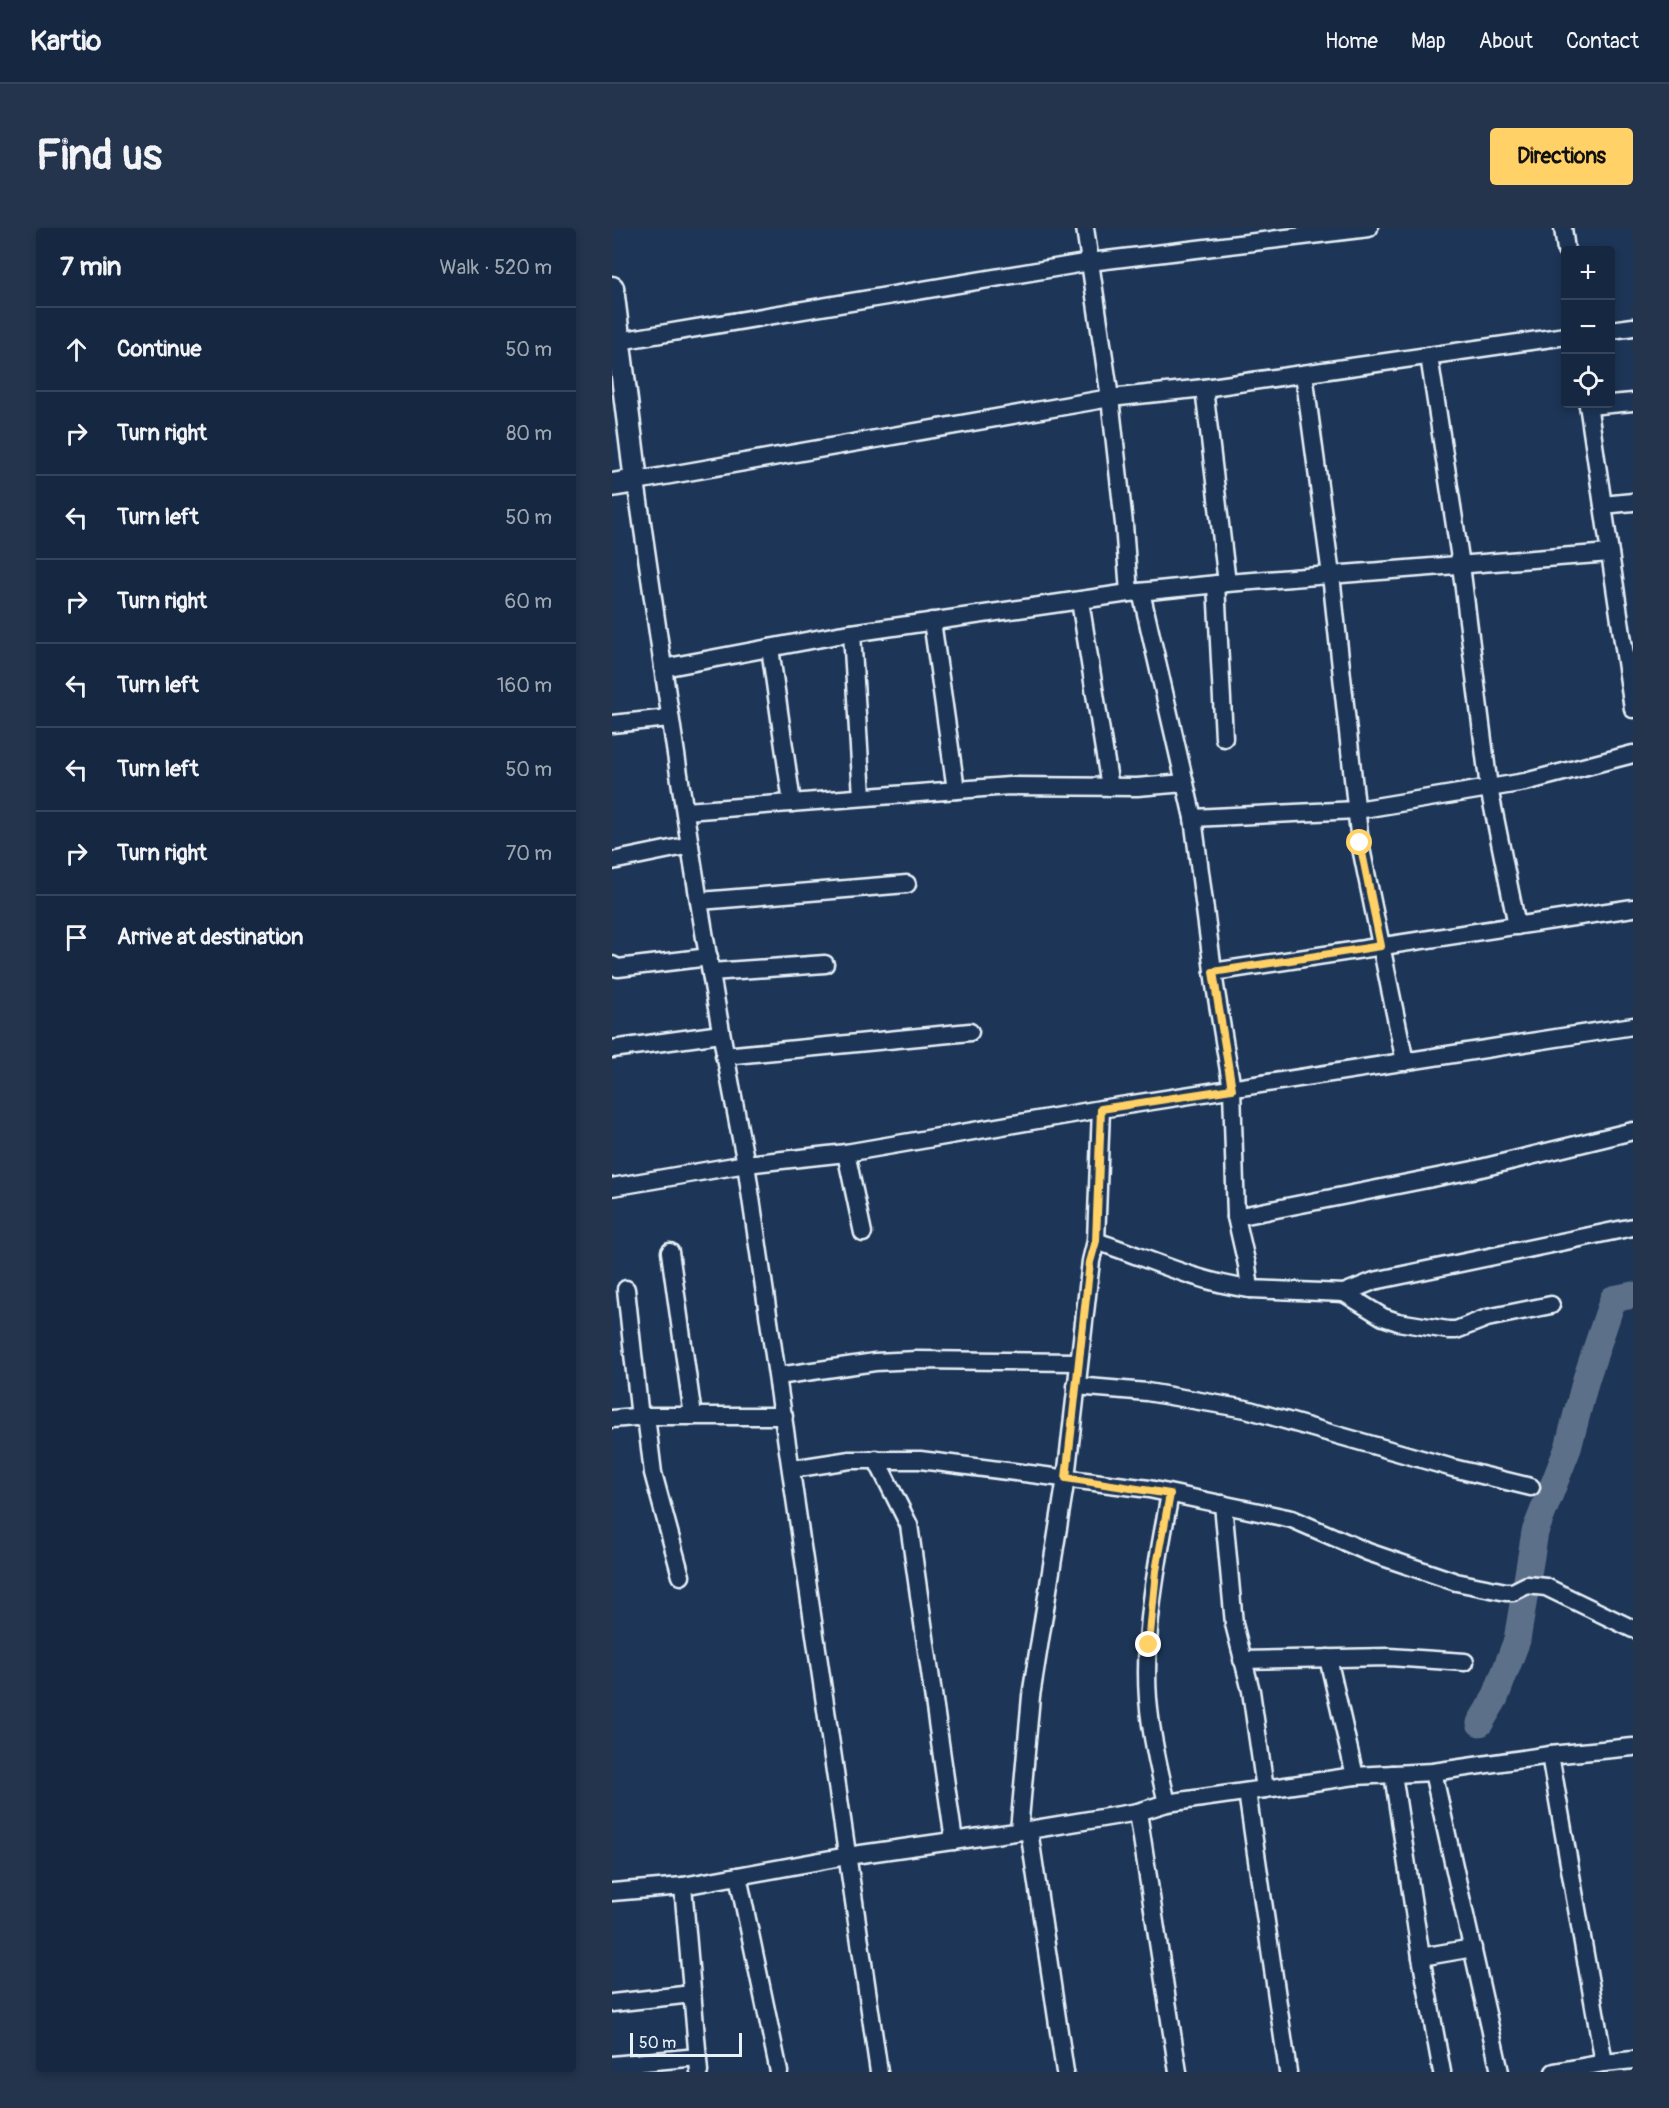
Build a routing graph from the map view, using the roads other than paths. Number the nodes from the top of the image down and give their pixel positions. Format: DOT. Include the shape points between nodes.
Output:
graph roads {
  1 [pos="1085,228"];
  2 [pos="1369,228"];
  3 [pos="1563,228"];
  4 [pos="1565,246"];
  5 [pos="1090,262"];
  6 [pos="612,288"];
  7 [pos="1633,327"];
  8 [pos="1615,329"];
  9 [pos="1561,337"];
  10 [pos="620,340"];
  11 [pos="1430,356"];
  12 [pos="1304,374"];
  13 [pos="1204,388"];
  14 [pos="1110,398"];
  15 [pos="1633,402"];
  16 [pos="1615,403"];
  17 [pos="1588,408"];
  18 [pos="636,481"];
  19 [pos="612,485"];
  20 [pos="1633,502"];
  21 [pos="1603,505"];
  22 [pos="1610,553"];
  23 [pos="1461,565"];
  24 [pos="1331,575"];
  25 [pos="1222,583"];
  26 [pos="1135,592"];
  27 [pos="1080,601"];
  28 [pos="1626,617"];
  29 [pos="932,621"];
  30 [pos="852,633"];
  31 [pos="770,648"];
  32 [pos="663,669"];
  33 [pos="1630,673"];
  34 [pos="1633,710"];
  35 [pos="669,718"];
  36 [pos="612,724"];
  37 [pos="1224,738"];
  38 [pos="1633,754"];
  39 [pos="1185,783"];
  40 [pos="1110,787"];
  41 [pos="1489,788"];
  42 [pos="956,790"];
  43 [pos="862,796"];
  44 [pos="792,802"];
  45 [pos="1356,810"];
  46 [pos="686,811"];
  47 [pos="1193,818"];
  48 [pos="690,845"];
  49 [pos="612,861"];
  50 [pos="907,884"];
  51 [pos="700,901"];
  52 [pos="1633,908"];
  53 [pos="1518,926"];
  54 [pos="1381,946"];
  55 [pos="825,964"];
  56 [pos="612,965"];
  57 [pos="710,965"];
  58 [pos="1213,972"];
  59 [pos="1633,1026"];
  60 [pos="970,1032"];
  61 [pos="721,1034"];
  62 [pos="612,1049"];
  63 [pos="724,1056"];
  64 [pos="1405,1062"];
  65 [pos="1232,1089"];
  66 [pos="1101,1109"];
  67 [pos="1633,1131"];
  68 [pos="846,1153"];
  69 [pos="746,1164"];
  70 [pos="612,1187"];
  71 [pos="1236,1217"];
  72 [pos="1633,1227"];
  73 [pos="863,1233"];
  74 [pos="1096,1241"];
  75 [pos="670,1252"];
  76 [pos="1250,1289"];
  77 [pos="626,1290"];
  78 [pos="1344,1293"];
  79 [pos="1551,1305"];
  80 [pos="1078,1362"];
  81 [pos="778,1377"];
  82 [pos="1076,1386"];
  83 [pos="693,1416"];
  84 [pos="784,1416"];
  85 [pos="643,1417"];
  86 [pos="612,1419"];
  87 [pos="876,1459"];
  88 [pos="792,1469"];
  89 [pos="1066,1478"];
  90 [pos="1532,1487"];
  91 [pos="1170,1494"];
  92 [pos="1223,1504"];
  93 [pos="681,1576"];
  94 [pos="1633,1629"];
  95 [pos="1328,1658"];
  96 [pos="1242,1660"];
  97 [pos="1465,1662"];
  98 [pos="1633,1747"];
  99 [pos="1550,1755"];
  100 [pos="1433,1772"];
  101 [pos="1393,1773"];
  102 [pos="1355,1776"];
  103 [pos="1264,1789"];
  104 [pos="1248,1792"];
  105 [pos="1167,1803"];
  106 [pos="1138,1812"];
  107 [pos="1024,1830"];
  108 [pos="954,1841"];
  109 [pos="847,1856"];
  110 [pos="738,1876"];
  111 [pos="683,1886"];
  112 [pos="612,1892"];
  113 [pos="1473,1948"];
  114 [pos="1421,1957"];
  115 [pos="692,1994"];
  116 [pos="612,2002"];
  117 [pos="1633,2060"];
  118 [pos="1604,2062"];
  119 [pos="699,2064"];
  120 [pos="612,2066"];
  121 [pos="1563,2071"];
  122 [pos="779,2072"];
  123 [pos="879,2072"];
  124 [pos="1065,2072"];
  125 [pos="1178,2072"];
  126 [pos="1288,2072"];
  127 [pos="1442,2072"];
  128 [pos="1500,2072"];
  1 -- 5 [label="street"];
  2 -- 5 [label="street"];
  3 -- 4 [label="street"];
  5 -- 10 [label="street"];
  5 -- 14 [label="street"];
  6 -- 10 [label="street"];
  7 -- 8 [label="street"];
  9 -- 11 [label="street"];
  10 -- 18 [label="street"];
  11 -- 12 [label="street"];
  11 -- 23 [label="street"];
  12 -- 13 [label="street"];
  12 -- 24 [label="street"];
  13 -- 14 [label="street"];
  13 -- 25 [label="street"];
  14 -- 18 [label="street"];
  14 -- 26 [label="street"];
  15 -- 16 [label="street"];
  17 -- 21 [label="street"];
  18 -- 19 [label="street"];
  18 -- 32 [label="street"];
  20 -- 21 [label="street"];
  21 -- 22 [label="street"];
  22 -- 23 [label="street"];
  22 -- 28 [label="street"];
  23 -- 24 [label="street"];
  23 -- 41 [label="street"];
  24 -- 25 [label="street"];
  24 -- 45 [label="street"];
  25 -- 26 [label="street"];
  25 -- 37 [label="street"];
  26 -- 27 [label="street"];
  26 -- 39 [label="street"];
  27 -- 29 [label="street"];
  27 -- 40 [label="street"];
  28 -- 33 [label="street"];
  29 -- 30 [label="street"];
  29 -- 42 [label="street"];
  30 -- 31 [label="street"];
  30 -- 43 [label="street"];
  31 -- 32 [label="street"];
  31 -- 44 [label="street"];
  32 -- 35 [label="street"];
  33 -- 34 [label="street"];
  35 -- 36 [label="street"];
  35 -- 46 [label="street"];
  38 -- 41 [label="street"];
  39 -- 40 [label="street"];
  39 -- 47 [label="street"];
  40 -- 42 [label="street"];
  41 -- 45 [label="street"];
  41 -- 53 [label="street"];
  42 -- 43 [label="street"];
  43 -- 44 [label="street"];
  44 -- 46 [label="street"];
  45 -- 47 [label="street"];
  45 -- 54 [label="street"];
  46 -- 48 [label="street"];
  47 -- 58 [label="street"];
  48 -- 49 [label="street"];
  48 -- 51 [label="street"];
  50 -- 51 [label="street"];
  51 -- 57 [label="street"];
  52 -- 53 [label="street"];
  53 -- 54 [label="street"];
  54 -- 58 [label="street"];
  54 -- 64 [label="street"];
  55 -- 57 [label="street"];
  56 -- 57 [label="street"];
  57 -- 61 [label="street"];
  58 -- 65 [label="street"];
  59 -- 64 [label="street"];
  60 -- 63 [label="street"];
  61 -- 62 [label="street"];
  61 -- 63 [label="street"];
  63 -- 69 [label="street"];
  64 -- 65 [label="street"];
  65 -- 66 [label="street"];
  65 -- 71 [label="street"];
  66 -- 68 [label="street"];
  66 -- 74 [label="street"];
  67 -- 71 [label="street" via="1473,1170"];
  68 -- 69 [label="street"];
  68 -- 73 [label="street"];
  69 -- 70 [label="street"];
  69 -- 81 [label="street"];
  71 -- 76 [label="street"];
  72 -- 78 [label="street" via="1374,1281"];
  74 -- 76 [label="street" via="1194,1277"];
  74 -- 80 [label="street"];
  75 -- 83 [label="street"];
  76 -- 78 [label="street"];
  77 -- 85 [label="street"];
  78 -- 79 [label="street" via="1383,1317 1448,1330"];
  80 -- 81 [label="street" via="917,1359"];
  80 -- 82 [label="street"];
  81 -- 84 [label="street"];
  82 -- 89 [label="street"];
  82 -- 90 [label="street" via="1147,1392 1246,1409"];
  83 -- 84 [label="street"];
  83 -- 85 [label="street"];
  84 -- 88 [label="street"];
  85 -- 86 [label="street"];
  85 -- 93 [label="street" via="653,1473"];
  87 -- 88 [label="street"];
  87 -- 89 [label="street" via="920,1460"];
  87 -- 108 [label="street" via="909,1525"];
  88 -- 109 [label="street"];
  89 -- 91 [label="street"];
  89 -- 107 [label="street" via="1031,1696"];
  91 -- 92 [label="street"];
  91 -- 105 [label="street" via="1156,1571 1148,1697"];
  92 -- 94 [label="street" via="1292,1519 1368,1552 1456,1582 1506,1592 1527,1585 1546,1587"];
  92 -- 96 [label="street" via="1234,1624"];
  95 -- 96 [label="street"];
  95 -- 97 [label="street"];
  95 -- 102 [label="street"];
  96 -- 103 [label="street" via="1251,1691"];
  98 -- 99 [label="street"];
  99 -- 100 [label="street"];
  99 -- 118 [label="street"];
  100 -- 101 [label="street"];
  100 -- 113 [label="street"];
  101 -- 102 [label="street"];
  101 -- 114 [label="street"];
  102 -- 103 [label="street"];
  103 -- 104 [label="street"];
  104 -- 105 [label="street"];
  104 -- 126 [label="street"];
  105 -- 106 [label="street"];
  106 -- 107 [label="street"];
  106 -- 125 [label="street"];
  107 -- 108 [label="street"];
  107 -- 124 [label="street"];
  108 -- 109 [label="street"];
  109 -- 110 [label="street"];
  109 -- 123 [label="street"];
  110 -- 111 [label="street"];
  110 -- 122 [label="street"];
  111 -- 112 [label="street"];
  111 -- 115 [label="street"];
  113 -- 114 [label="street"];
  113 -- 128 [label="street"];
  114 -- 127 [label="street"];
  115 -- 116 [label="street"];
  115 -- 119 [label="street"];
  117 -- 118 [label="street"];
  118 -- 121 [label="street"];
  119 -- 120 [label="street"];
}
